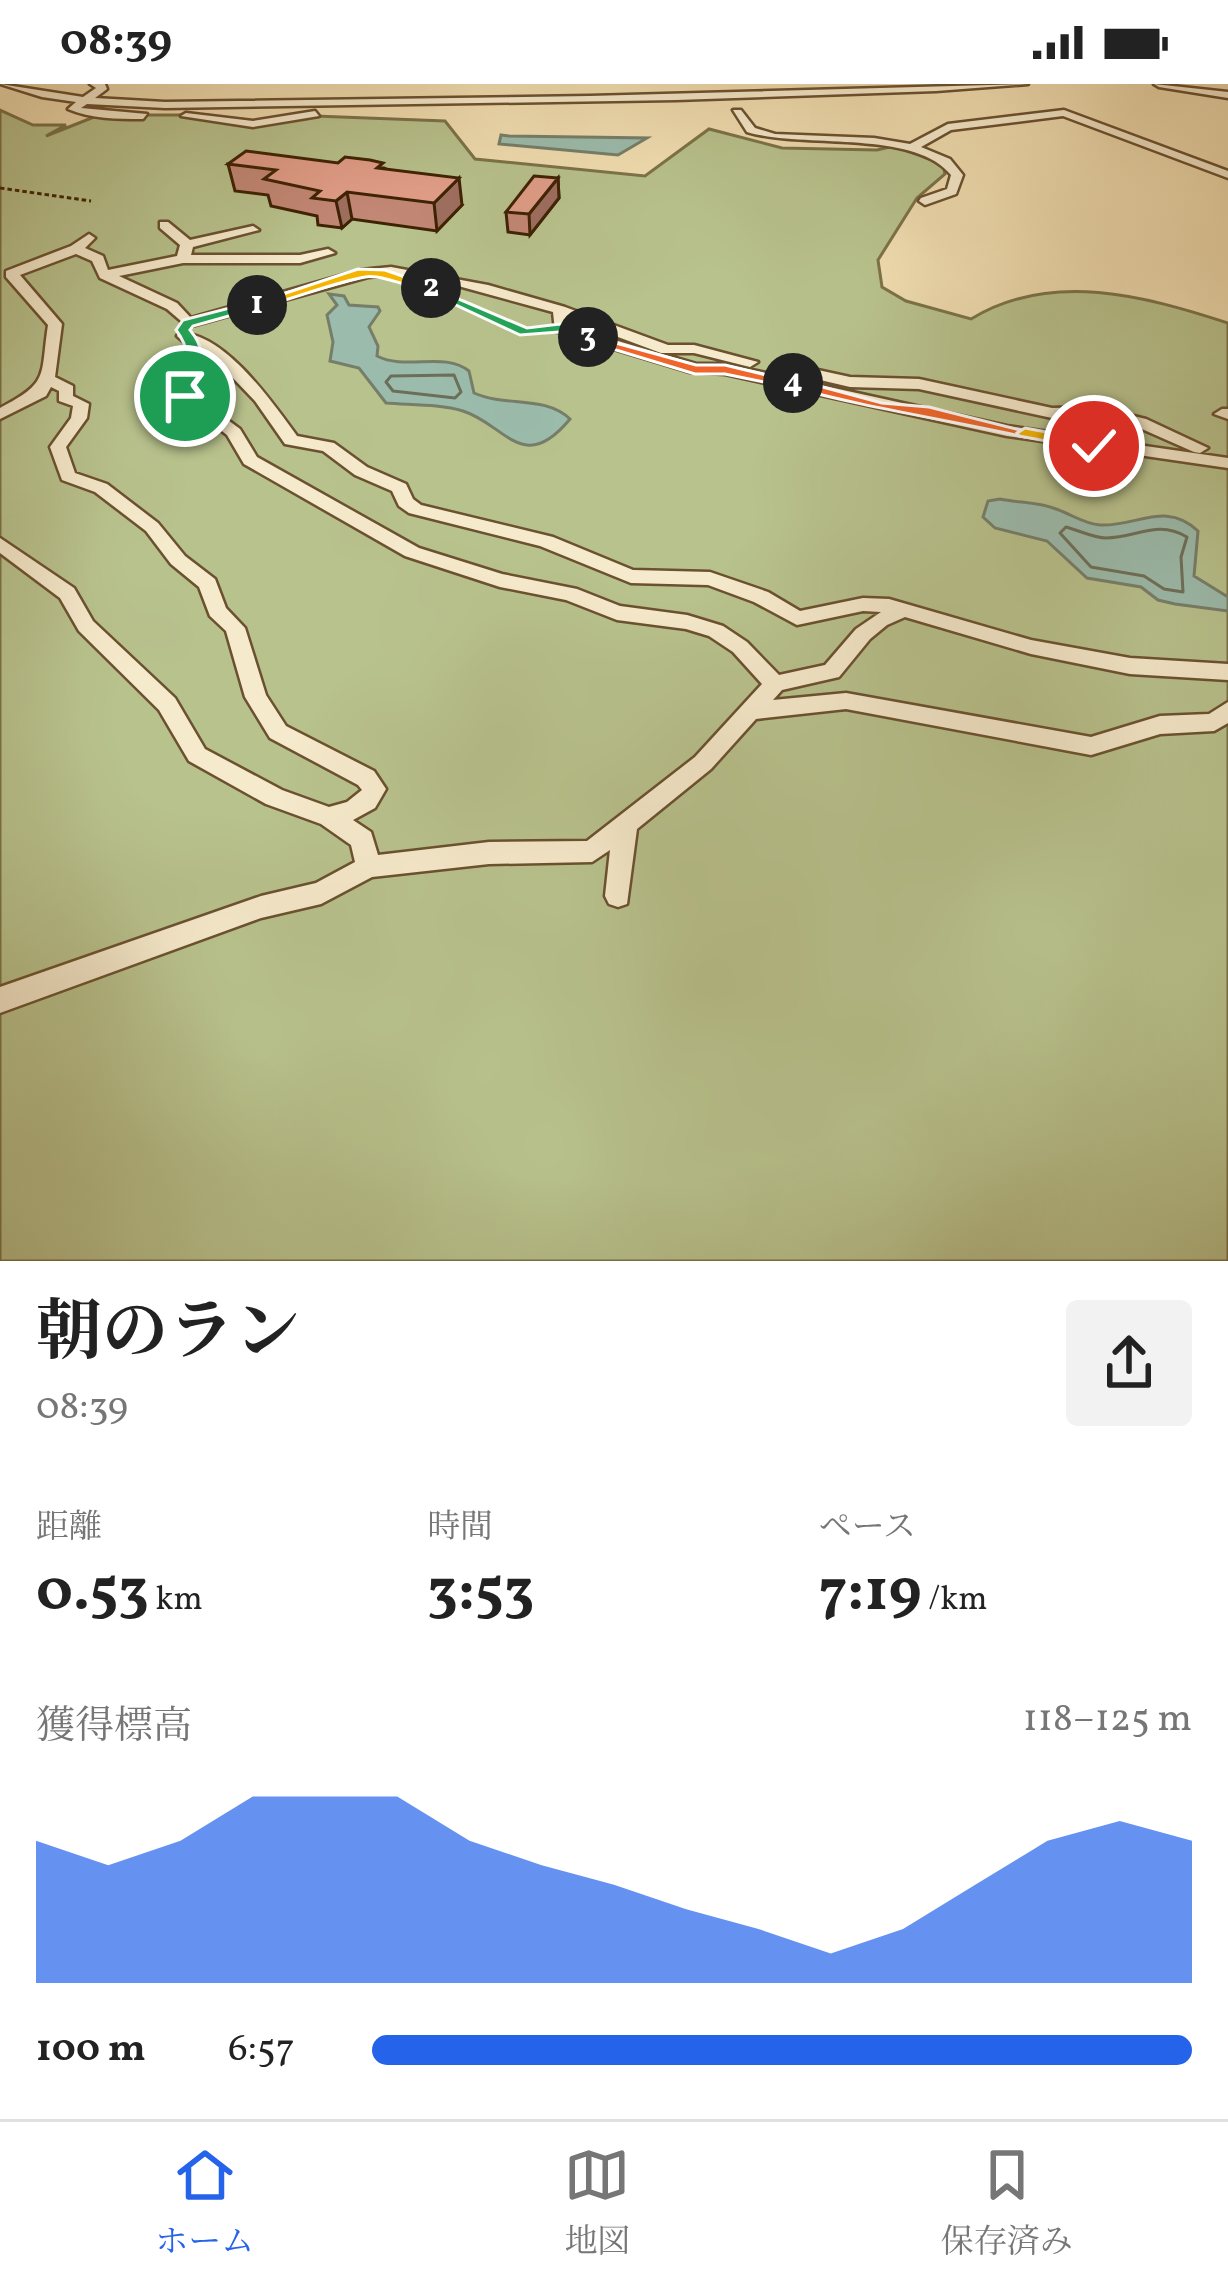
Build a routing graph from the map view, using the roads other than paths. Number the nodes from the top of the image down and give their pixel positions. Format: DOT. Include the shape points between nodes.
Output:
graph roads {
  1 [pos="3,84"];
  2 [pos="95,84"];
  3 [pos="1023,84"];
  4 [pos="1159,84"];
  5 [pos="874,92"];
  6 [pos="1228,95"];
  7 [pos="84,99"];
  8 [pos="800,109"];
  9 [pos="758,111"];
  10 [pos="718,112"];
  11 [pos="737,112"];
  12 [pos="592,114"];
  13 [pos="913,147"];
  14 [pos="1228,175"];
  15 [pos="926,201"];
  16 [pos="164,225"];
  17 [pos="254,230"];
  18 [pos="185,251"];
  19 [pos="328,253"];
  20 [pos="105,275"];
  21 [pos="560,319"];
  22 [pos="190,333"];
  23 [pos="47,379"];
  24 [pos="0,414"];
  25 [pos="1228,462"];
  26 [pos="0,544"];
  27 [pos="10,560"];
  28 [pos="904,610"];
  29 [pos="1228,672"];
  30 [pos="775,684"];
  31 [pos="1228,710"];
  32 [pos="751,711"];
  33 [pos="328,817"];
  34 [pos="625,828"];
  35 [pos="368,867"];
  36 [pos="618,896"];
  37 [pos="0,1000"];
  1 -- 7 [label="street"];
  2 -- 7 [label="street" via="104,88"];
  3 -- 5 [label="street"];
  4 -- 6 [label="street"];
  5 -- 7 [label="street"];
  5 -- 8 [label="street" via="871,104"];
  7 -- 12 [label="street" via="73,109 253,124 314,115"];
  9 -- 11 [label="street"];
  10 -- 11 [label="street"];
  11 -- 13 [label="street" via="751,130 774,137"];
  13 -- 14 [label="street" via="948,127 1064,113"];
  13 -- 15 [label="street" via="957,171 952,191"];
  16 -- 18 [label="street"];
  17 -- 18 [label="street"];
  18 -- 19 [label="street" via="288,260"];
  18 -- 20 [label="street"];
  20 -- 22 [label="street" via="172,306"];
  20 -- 23 [label="street" via="83,244 11,274 55,324"];
  21 -- 22 [label="street" via="447,279 358,273"];
  21 -- 25 [label="street" via="695,369 984,427"];
  21 -- 25 [label="street" via="666,350 714,352 850,382 903,382 1052,413 1095,412 1140,422"];
  22 -- 28 [label="street" via="261,398 291,440 328,447 400,488 415,508 546,541 631,577 710,579 797,618 841,605"];
  22 -- 30 [label="street" via="195,365 185,396 234,432 250,460 328,508 461,569 716,632"];
  23 -- 24 [label="street" via="40,394"];
  23 -- 33 [label="street" via="81,404 58,447 68,476 101,488 152,527 208,584 278,732 367,778 370,800"];
  26 -- 27 [label="street"];
  27 -- 33 [label="street" via="67,593 72,618 166,704 197,755"];
  28 -- 29 [label="street" via="1130,666"];
  28 -- 30 [label="street" via="863,634 832,671"];
  30 -- 32 [label="street"];
  31 -- 32 [label="street" via="1214,722 1160,725 1091,746 846,701"];
  32 -- 34 [label="street" via="704,763"];
  33 -- 35 [label="street" via="362,839"];
  34 -- 35 [label="street" via="592,850"];
  34 -- 36 [label="street"];
  35 -- 37 [label="street" via="321,893"];
}
